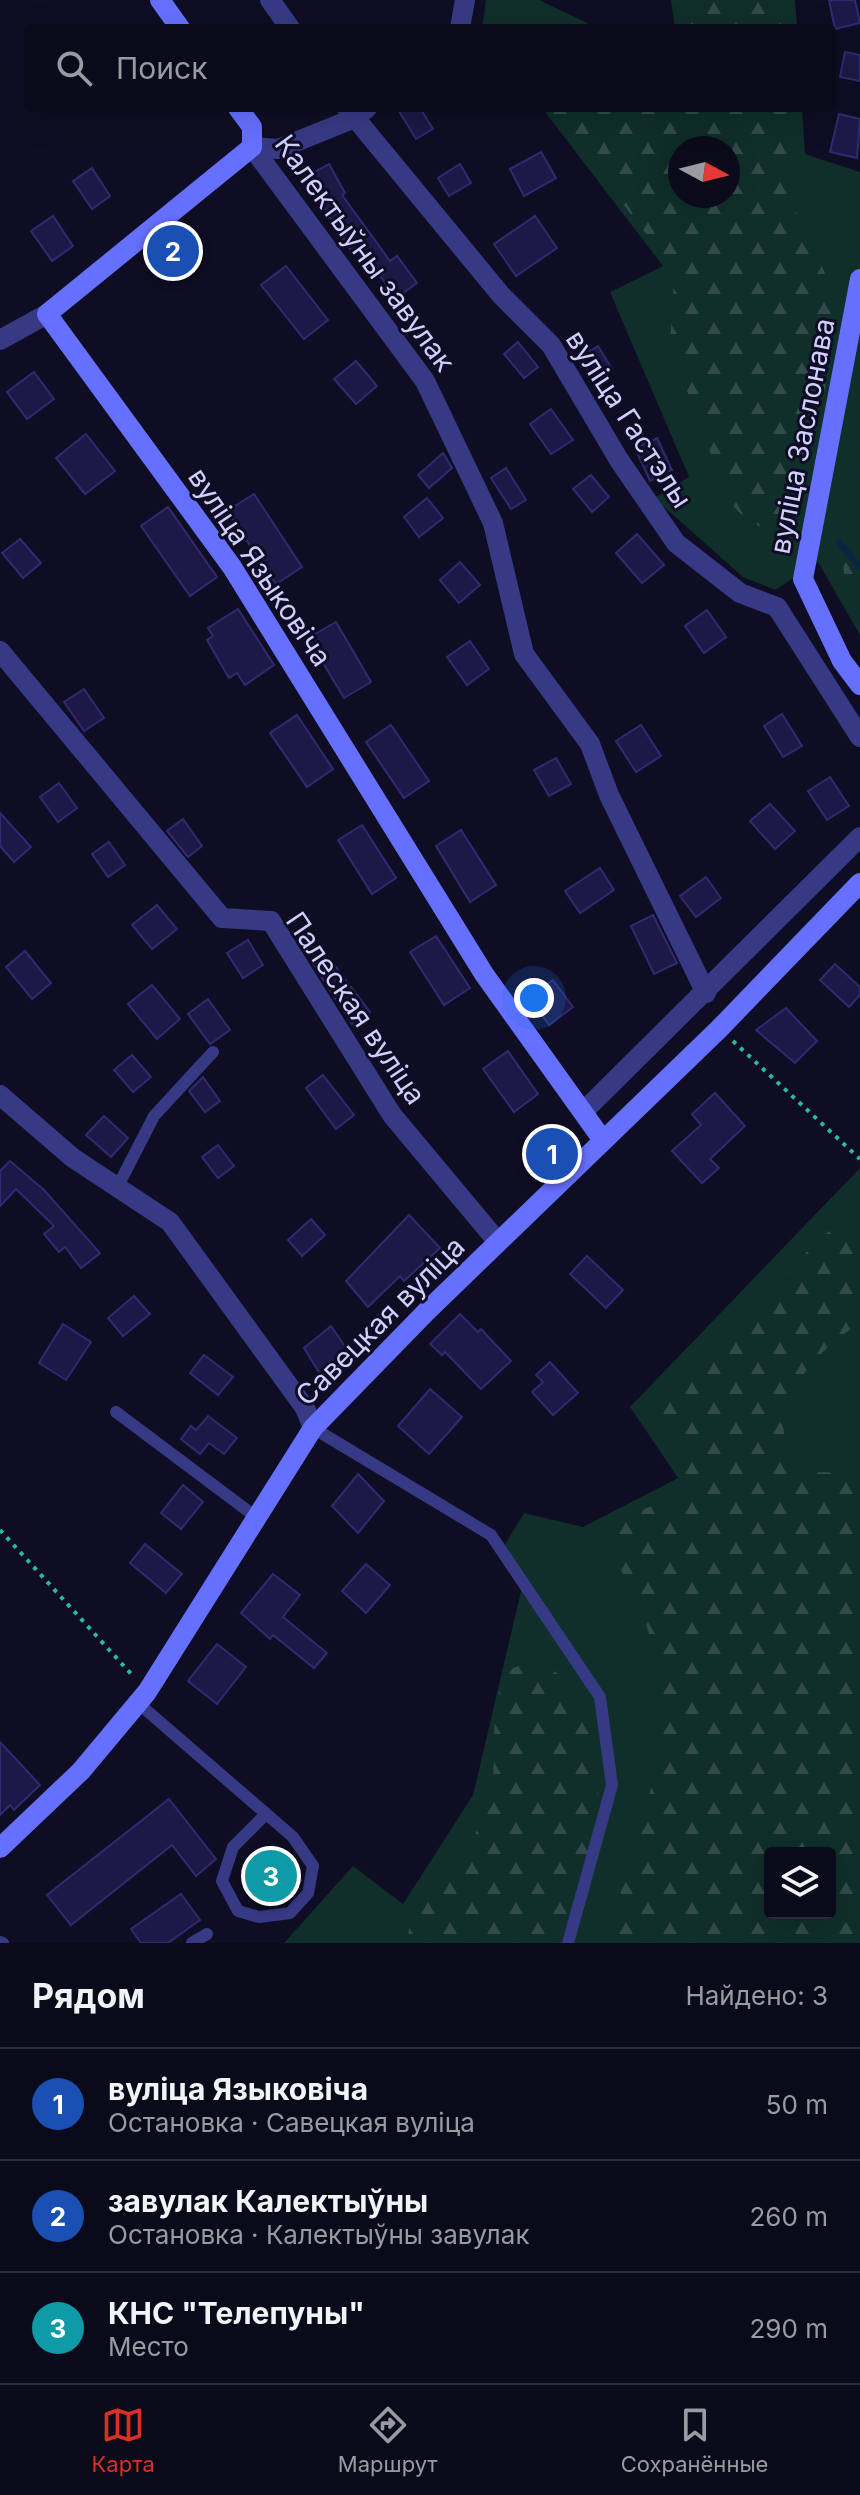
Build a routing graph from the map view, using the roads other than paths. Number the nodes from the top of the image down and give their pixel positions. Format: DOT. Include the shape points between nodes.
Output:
graph roads {
  1 [pos="160,0"];
  2 [pos="270,0"];
  3 [pos="465,0"];
  4 [pos="177,24"];
  5 [pos="287,24"];
  6 [pos="461,24"];
  7 [pos="241,112"];
  8 [pos="354,112"];
  9 [pos="357,112"];
  10 [pos="252,147"];
  11 [pos="860,279"];
  12 [pos="47,314"];
  13 [pos="0,340"];
  14 [pos="0,651"];
  15 [pos="860,685"];
  16 [pos="860,737"];
  17 [pos="860,837"];
  18 [pos="860,883"];
  19 [pos="706,993"];
  20 [pos="213,1052"];
  21 [pos="0,1095"];
  22 [pos="584,1111"];
  23 [pos="602,1139"];
  24 [pos="118,1186"];
  25 [pos="498,1242"];
  26 [pos="116,1412"];
  27 [pos="313,1428"];
  28 [pos="256,1517"];
  29 [pos="143,1698"];
  30 [pos="266,1814"];
  31 [pos="0,1848"];
  32 [pos="207,1934"];
  33 [pos="192,1943"];
  34 [pos="568,1943"];
  1 -- 4 [label="street"];
  2 -- 5 [label="street"];
  3 -- 6 [label="street"];
  7 -- 10 [label="street, Калектыўны завулак" via="252,127"];
  8 -- 10 [label="street, вуліца Гастэлы" via="278,149"];
  9 -- 16 [label="street, вуліца Гастэлы" via="501,295 551,345 676,543 740,593 777,607"];
  10 -- 12 [label="street"];
  10 -- 19 [label="street, Калектыўны завулак" via="425,381 493,523 524,654 590,744 609,795"];
  11 -- 15 [label="street, вуліца Заслонава" via="803,579 842,661"];
  12 -- 13 [label="street"];
  12 -- 22 [label="street, вуліца Языковіча" via="232,567 484,974"];
  14 -- 25 [label="street, Палеская вуліца" via="222,918 271,921 392,1115"];
  17 -- 19 [label="street"];
  18 -- 23 [label="street, Савецкая вуліца" via="719,1029"];
  19 -- 22 [label="street"];
  20 -- 24 [label="lane" via="154,1116"];
  21 -- 24 [label="street" via="73,1158"];
  22 -- 23 [label="street, вуліца Языковіча"];
  23 -- 25 [label="street, Савецкая вуліца"];
  24 -- 27 [label="street" via="170,1222 296,1395"];
  25 -- 27 [label="street, Савецкая вуліца"];
  26 -- 28 [label="lane"];
  27 -- 28 [label="street, Савецкая вуліца"];
  27 -- 34 [label="lane" via="491,1535 600,1697 612,1785"];
  28 -- 29 [label="street, Савецкая вуліца"];
  29 -- 30 [label="lane"];
  29 -- 31 [label="street, Савецкая вуліца" via="81,1771"];
  30 -- 30 [label="lane" via="293,1837 313,1866 308,1893 290,1913 259,1917 238,1911 222,1881 233,1847"];
  32 -- 33 [label="lane"];
}
